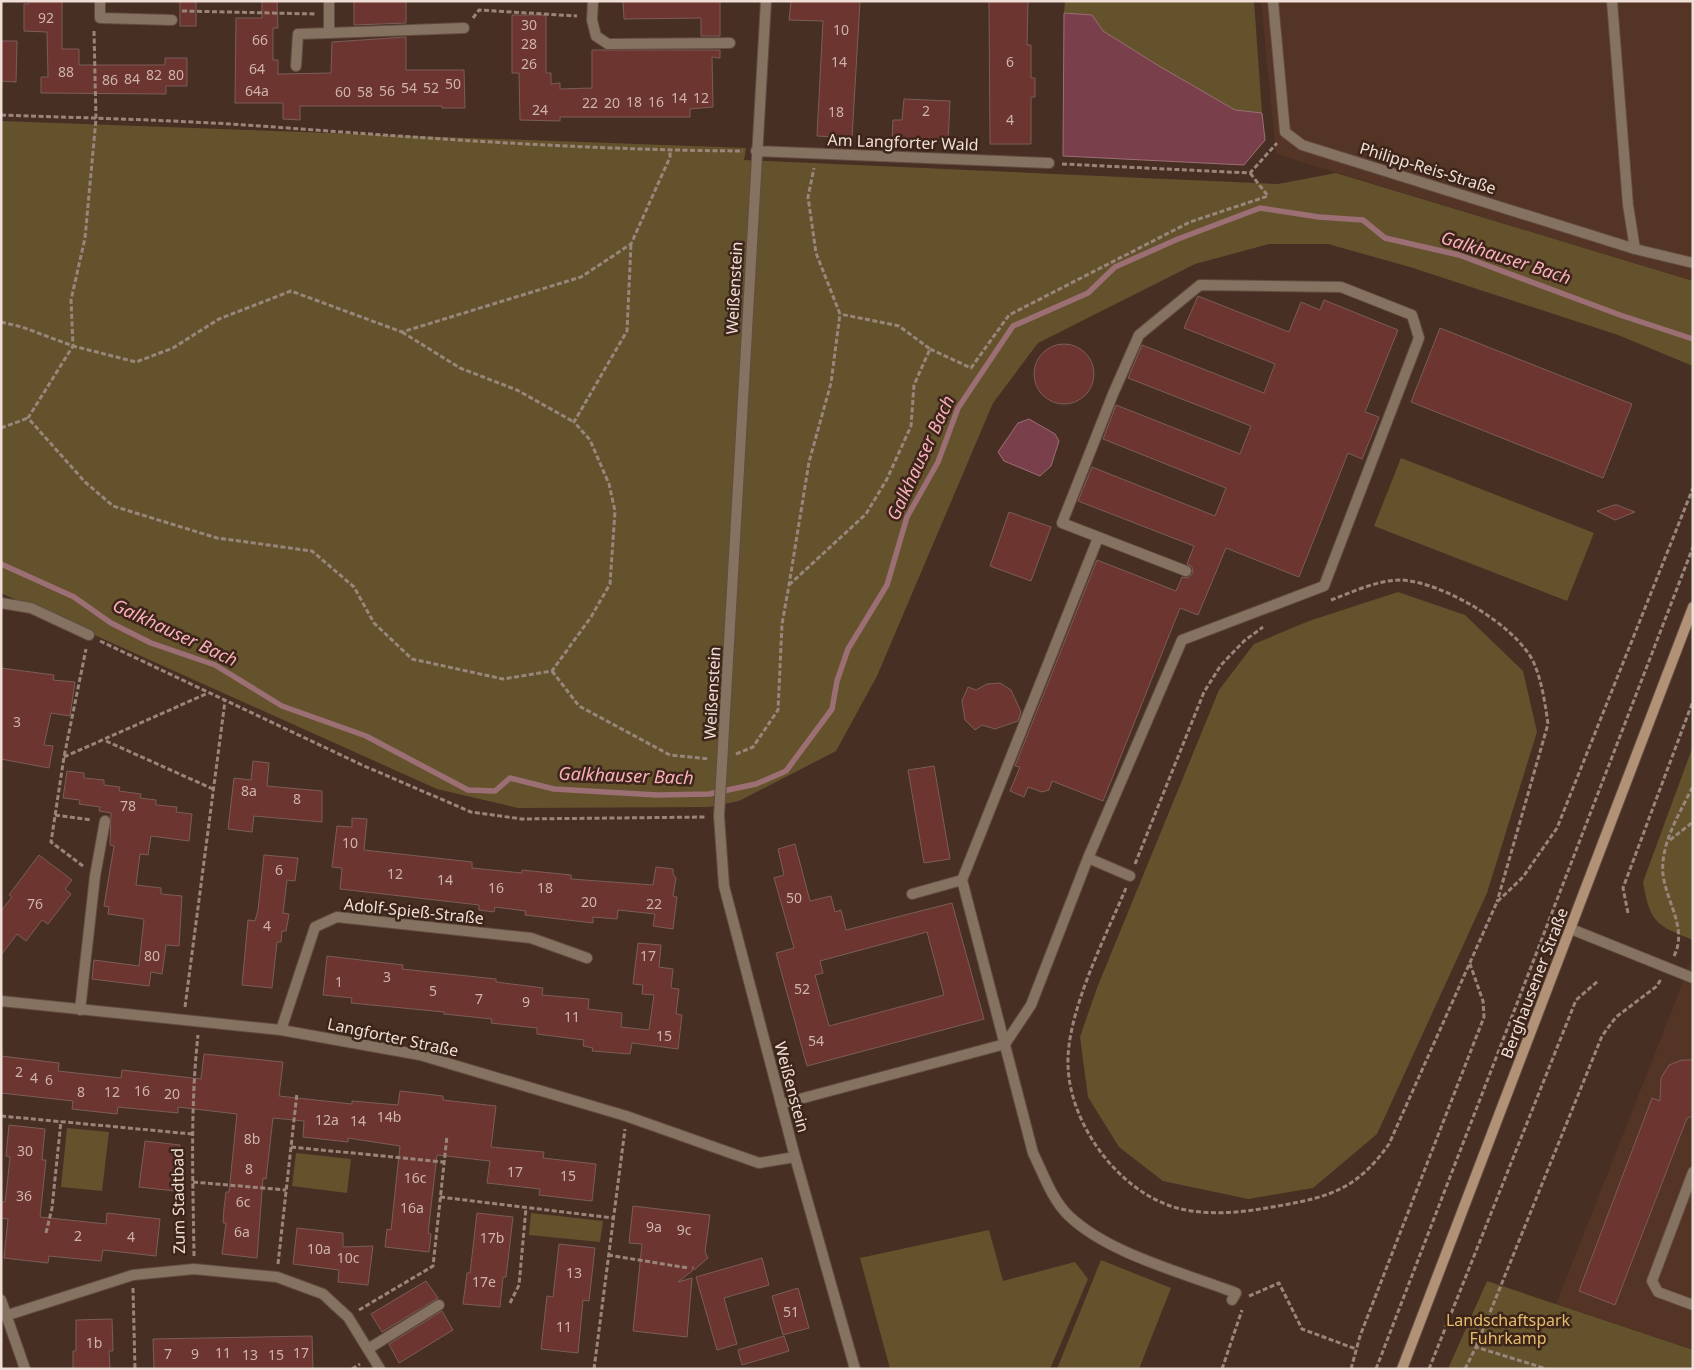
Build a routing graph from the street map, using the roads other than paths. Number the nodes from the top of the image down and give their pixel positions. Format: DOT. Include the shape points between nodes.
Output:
graph roads {
  1 [pos="100,1"];
  2 [pos="329,1"];
  3 [pos="593,1"];
  4 [pos="766,1"];
  5 [pos="1273,1"];
  6 [pos="1610,3"];
  7 [pos="172,20"];
  8 [pos="464,28"];
  9 [pos="329,33"];
  10 [pos="730,43"];
  11 [pos="296,66"];
  12 [pos="756,151"];
  13 [pos="1049,164"];
  14 [pos="1636,249"];
  15 [pos="1693,263"];
  16 [pos="1098,538"];
  17 [pos="1186,571"];
  18 [pos="1,603"];
  19 [pos="1693,607"];
  20 [pos="89,635"];
  21 [pos="105,822"];
  22 [pos="1088,858"];
  23 [pos="1130,876"];
  24 [pos="962,880"];
  25 [pos="912,894"];
  26 [pos="1572,929"];
  27 [pos="587,958"];
  28 [pos="1693,978"];
  29 [pos="1,1001"];
  30 [pos="80,1010"];
  31 [pos="281,1030"];
  32 [pos="1005,1044"];
  33 [pos="781,1104"];
  34 [pos="795,1157"];
  35 [pos="1693,1172"];
  36 [pos="1,1300"];
  37 [pos="1232,1300"];
  38 [pos="439,1305"];
  39 [pos="1693,1305"];
  40 [pos="8,1314"];
  41 [pos="368,1349"];
  42 [pos="25,1369"];
  43 [pos="380,1369"];
  44 [pos="855,1369"];
  45 [pos="1402,1369"];
  1 -- 7 [label="street" via="100,18"];
  2 -- 9 [label="street"];
  3 -- 10 [label="street" via="592,20 596,36 608,44"];
  4 -- 12 [label="street, Weißenstein"];
  5 -- 14 [label="street, Philipp-Reis-Straße" via="1285,132 1302,145"];
  6 -- 14 [label="street" via="1628,206"];
  8 -- 9 [label="street"];
  9 -- 11 [label="street" via="298,34"];
  12 -- 13 [label="street, Am Langforter Wald"];
  12 -- 33 [label="street, Weißenstein" via="719,816 724,886"];
  14 -- 15 [label="street, Philipp-Reis-Straße"];
  16 -- 17 [label="street"];
  16 -- 22 [label="street" via="1062,523 1113,394 1139,335 1200,285 1341,286 1412,315 1419,338 1324,586 1182,640"];
  16 -- 24 [label="street"];
  18 -- 20 [label="street" via="30,608"];
  19 -- 26 [label="main road, Berghausener Straße"];
  21 -- 30 [label="street" via="95,876"];
  22 -- 23 [label="street"];
  22 -- 32 [label="street" via="1031,1005"];
  24 -- 25 [label="street"];
  24 -- 32 [label="street"];
  26 -- 28 [label="street"];
  26 -- 45 [label="main road, Berghausener Straße"];
  27 -- 31 [label="street, Adolf-Spieß-Straße" via="532,938 337,917 315,927"];
  29 -- 30 [label="street, Langforter Straße"];
  30 -- 31 [label="street, Langforter Straße"];
  31 -- 34 [label="street, Langforter Straße" via="420,1055 626,1116 758,1163"];
  32 -- 33 [label="street"];
  32 -- 37 [label="street" via="1033,1153 1050,1189 1068,1215 1094,1236 1124,1251 1236,1293"];
  33 -- 34 [label="street, Weißenstein"];
  34 -- 44 [label="street, Weißenstein"];
  35 -- 39 [label="street" via="1652,1281 1658,1292"];
  36 -- 40 [label="street"];
  38 -- 41 [label="street"];
  40 -- 41 [label="street" via="133,1275 194,1269 277,1277 323,1294 348,1317"];
  40 -- 42 [label="street"];
  41 -- 43 [label="street"];
}
